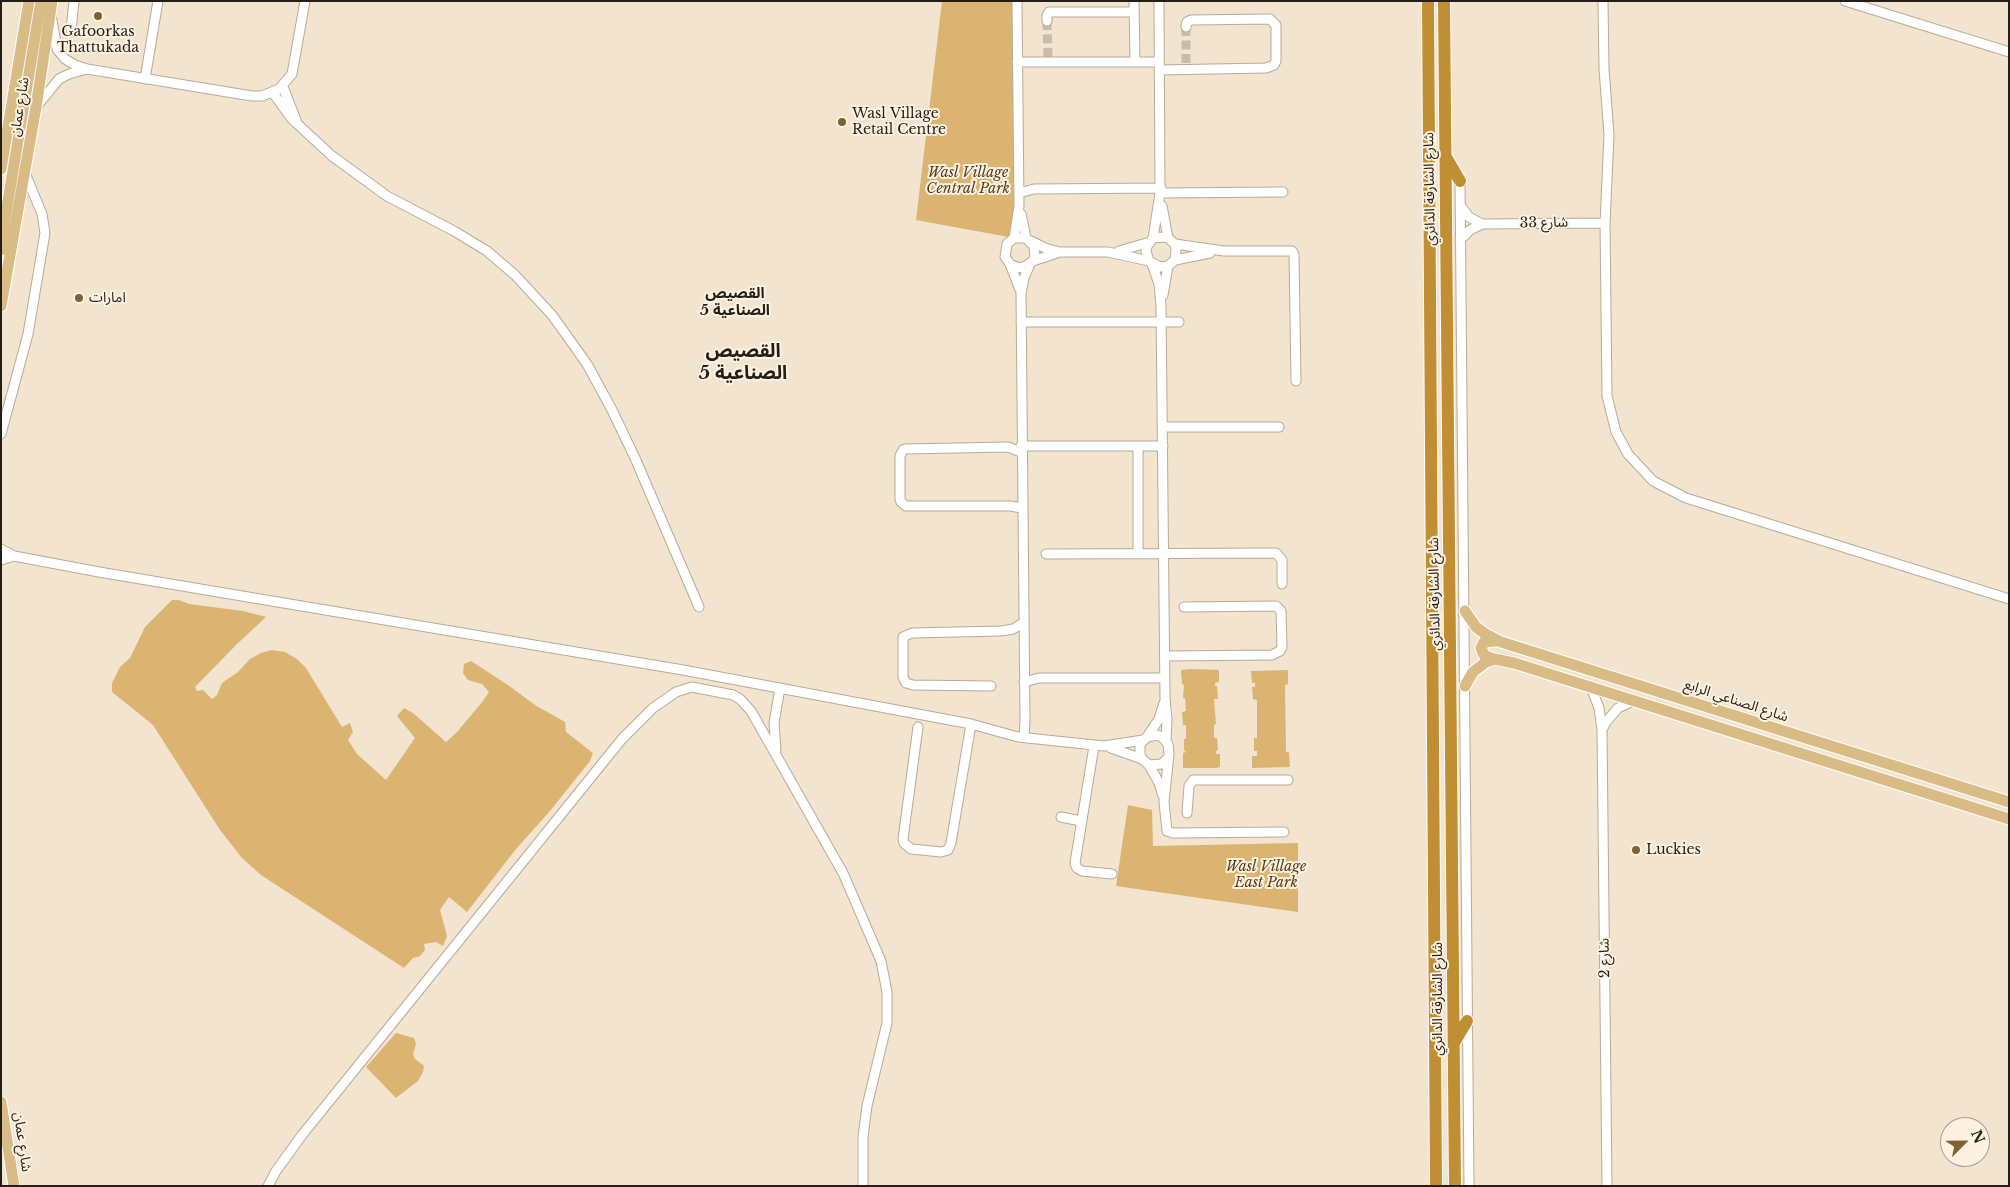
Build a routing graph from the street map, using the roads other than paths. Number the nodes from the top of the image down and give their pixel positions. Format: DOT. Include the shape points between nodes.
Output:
graph roads {
  1 [pos="41,1"];
  2 [pos="74,1"];
  3 [pos="158,1"];
  4 [pos="305,1"];
  5 [pos="1017,1"];
  6 [pos="1134,1"];
  7 [pos="1159,1"];
  8 [pos="1428,1"];
  9 [pos="1444,1"];
  10 [pos="1603,1"];
  11 [pos="1845,1"];
  12 [pos="29,3"];
  13 [pos="51,6"];
  14 [pos="1134,12"];
  15 [pos="1047,21"];
  16 [pos="1186,27"];
  17 [pos="71,30"];
  18 [pos="2009,52"];
  19 [pos="1018,62"];
  20 [pos="1135,62"];
  21 [pos="1159,66"];
  22 [pos="87,69"];
  23 [pos="145,79"];
  24 [pos="283,87"];
  25 [pos="273,93"];
  26 [pos="36,107"];
  27 [pos="298,125"];
  28 [pos="1445,154"];
  29 [pos="1,169"];
  30 [pos="24,172"];
  31 [pos="1460,180"];
  32 [pos="1160,191"];
  33 [pos="1283,192"];
  34 [pos="1019,193"];
  35 [pos="1460,205"];
  36 [pos="1019,206"];
  37 [pos="1605,223"];
  38 [pos="1482,224"];
  39 [pos="1014,238"];
  40 [pos="1028,240"];
  41 [pos="1151,240"];
  42 [pos="1460,240"];
  43 [pos="1172,241"];
  44 [pos="1,250"];
  45 [pos="1224,251"];
  46 [pos="1060,252"];
  47 [pos="1108,252"];
  48 [pos="1031,262"];
  49 [pos="1150,262"];
  50 [pos="1171,263"];
  51 [pos="1010,264"];
  52 [pos="1021,293"];
  53 [pos="1,306"];
  54 [pos="1162,306"];
  55 [pos="1021,322"];
  56 [pos="1161,322"];
  57 [pos="1179,322"];
  58 [pos="1296,381"];
  59 [pos="1163,427"];
  60 [pos="1279,427"];
  61 [pos="1,434"];
  62 [pos="1138,446"];
  63 [pos="1163,446"];
  64 [pos="1021,449"];
  65 [pos="1022,508"];
  66 [pos="1,549"];
  67 [pos="1164,552"];
  68 [pos="1138,553"];
  69 [pos="1046,554"];
  70 [pos="14,556"];
  71 [pos="1,560"];
  72 [pos="1282,584"];
  73 [pos="2009,598"];
  74 [pos="1184,606"];
  75 [pos="699,608"];
  76 [pos="1465,611"];
  77 [pos="1023,623"];
  78 [pos="1500,642"];
  79 [pos="1164,656"];
  80 [pos="1494,659"];
  81 [pos="1165,678"];
  82 [pos="1024,682"];
  83 [pos="991,686"];
  84 [pos="1465,686"];
  85 [pos="780,688"];
  86 [pos="1591,688"];
  87 [pos="1165,698"];
  88 [pos="1635,700"];
  89 [pos="971,724"];
  90 [pos="918,727"];
  91 [pos="1602,730"];
  92 [pos="1021,737"];
  93 [pos="1145,738"];
  94 [pos="1166,740"];
  95 [pos="1099,746"];
  96 [pos="778,757"];
  97 [pos="1168,758"];
  98 [pos="1146,762"];
  99 [pos="1288,780"];
  100 [pos="1164,802"];
  101 [pos="2009,802"];
  102 [pos="1187,813"];
  103 [pos="1060,818"];
  104 [pos="2009,819"];
  105 [pos="1081,821"];
  106 [pos="1284,832"];
  107 [pos="1112,874"];
  108 [pos="1467,1021"];
  109 [pos="1454,1043"];
  110 [pos="1,1102"];
  111 [pos="14,1186"];
  112 [pos="268,1186"];
  113 [pos="863,1186"];
  114 [pos="1436,1186"];
  115 [pos="1455,1186"];
  116 [pos="1469,1186"];
  117 [pos="1606,1186"];
  1 -- 44 [label="main road"];
  2 -- 17 [label="street"];
  3 -- 23 [label="street"];
  4 -- 24 [label="street" via="293,69"];
  5 -- 19 [label="street"];
  6 -- 14 [label="street"];
  7 -- 21 [label="street"];
  8 -- 114 [label="highway, شارع الشارقة الدائري"];
  9 -- 28 [label="highway, شارع الشارقة الدائري"];
  10 -- 37 [label="street" via="1609,135"];
  11 -- 18 [label="street"];
  12 -- 29 [label="main road, شارع عمان"];
  13 -- 22 [label="street" via="55,43 60,54 70,63"];
  13 -- 26 [label="main road, شارع عمان"];
  14 -- 15 [label="street" via="1049,12"];
  14 -- 20 [label="street"];
  16 -- 21 [label="street" via="1191,20 1274,21 1274,65 1229,69"];
  19 -- 20 [label="street"];
  19 -- 34 [label="street"];
  20 -- 21 [label="street"];
  21 -- 32 [label="street"];
  22 -- 23 [label="street"];
  22 -- 26 [label="street" via="59,79"];
  23 -- 25 [label="street" via="252,96"];
  24 -- 25 [label="street"];
  24 -- 27 [label="street"];
  25 -- 27 [label="street"];
  26 -- 30 [label="main road, شارع عمان"];
  27 -- 75 [label="street" via="373,187 487,251 515,275 552,315 584,358 612,410"];
  28 -- 31 [label="highway"];
  28 -- 109 [label="highway, شارع الشارقة الدائري"];
  30 -- 53 [label="main road, شارع عمان"];
  30 -- 61 [label="street" via="42,214 45,233 28,334"];
  31 -- 35 [label="street"];
  32 -- 33 [label="street"];
  32 -- 34 [label="street" via="1034,189"];
  32 -- 41 [label="street"];
  32 -- 43 [label="street"];
  34 -- 36 [label="street"];
  35 -- 38 [label="street" via="1469,217"];
  35 -- 42 [label="street"];
  36 -- 39 [label="street"];
  36 -- 40 [label="street"];
  37 -- 38 [label="street, شارع 33"];
  37 -- 73 [label="street" via="1609,409 1621,444 1644,473 1664,488 1686,498"];
  38 -- 42 [label="street"];
  39 -- 40 [label="street"];
  39 -- 51 [label="street" via="1007,244 1005,253"];
  40 -- 46 [label="street"];
  40 -- 48 [label="street" via="1035,251"];
  41 -- 43 [label="street" via="1163,236"];
  41 -- 47 [label="street" via="1129,249"];
  41 -- 49 [label="street" via="1146,251"];
  42 -- 76 [label="street"];
  43 -- 45 [label="street"];
  43 -- 50 [label="street" via="1176,249"];
  45 -- 50 [label="street"];
  45 -- 58 [label="street" via="1290,250 1294,254"];
  46 -- 47 [label="street"];
  46 -- 48 [label="street"];
  47 -- 49 [label="street"];
  48 -- 51 [label="street" via="1022,268"];
  48 -- 52 [label="street"];
  49 -- 50 [label="street" via="1160,267"];
  49 -- 54 [label="street"];
  50 -- 54 [label="street"];
  51 -- 52 [label="street"];
  52 -- 55 [label="street"];
  54 -- 56 [label="street"];
  55 -- 56 [label="street"];
  55 -- 64 [label="street"];
  56 -- 57 [label="street"];
  56 -- 59 [label="street"];
  59 -- 60 [label="street"];
  59 -- 63 [label="street"];
  62 -- 63 [label="street"];
  62 -- 64 [label="street"];
  62 -- 68 [label="street"];
  63 -- 67 [label="street"];
  64 -- 65 [label="street"];
  64 -- 65 [label="street" via="905,449 900,456 900,499 906,506"];
  65 -- 77 [label="street"];
  66 -- 70 [label="street"];
  67 -- 68 [label="street"];
  67 -- 72 [label="street" via="1276,553 1282,560"];
  67 -- 79 [label="street"];
  68 -- 69 [label="street"];
  70 -- 71 [label="street"];
  70 -- 85 [label="street"];
  74 -- 79 [label="street" via="1276,606 1282,611 1282,647 1272,655"];
  76 -- 78 [label="main road, شارع الصناعي الرابع" via="1476,627"];
  76 -- 84 [label="street"];
  77 -- 82 [label="street"];
  77 -- 83 [label="street" via="1001,631 912,633 903,637 903,676 906,683"];
  78 -- 80 [label="main road" via="1488,640 1482,645 1482,652"];
  78 -- 101 [label="main road, شارع الصناعي الرابع"];
  79 -- 81 [label="street"];
  80 -- 84 [label="main road" via="1473,672"];
  80 -- 86 [label="main road"];
  81 -- 82 [label="street" via="1039,678"];
  81 -- 87 [label="street"];
  82 -- 92 [label="street" via="1025,721"];
  84 -- 108 [label="street"];
  85 -- 89 [label="street"];
  85 -- 96 [label="street" via="774,728"];
  86 -- 88 [label="main road"];
  86 -- 91 [label="street, شارع 2" via="1599,708"];
  87 -- 93 [label="street" via="1159,719"];
  87 -- 94 [label="street"];
  88 -- 91 [label="street" via="1618,708"];
  88 -- 104 [label="main road"];
  89 -- 90 [label="street" via="951,843 948,850 941,852 911,849 903,839"];
  89 -- 92 [label="street"];
  91 -- 117 [label="street, شارع 2"];
  92 -- 95 [label="street"];
  93 -- 94 [label="street" via="1157,735"];
  93 -- 95 [label="street"];
  93 -- 98 [label="street" via="1139,749"];
  94 -- 97 [label="street" via="1170,749"];
  95 -- 98 [label="street"];
  95 -- 105 [label="street"];
  96 -- 112 [label="street" via="746,705 725,692 687,688 676,692 648,713 616,746 415,993 302,1135"];
  96 -- 113 [label="street" via="847,881 876,946 885,976 887,1023 867,1106"];
  97 -- 98 [label="street" via="1162,764"];
  97 -- 100 [label="street"];
  98 -- 100 [label="street" via="1159,783"];
  99 -- 102 [label="street" via="1193,780 1188,786"];
  100 -- 106 [label="street" via="1166,829 1170,833"];
  103 -- 105 [label="street"];
  105 -- 107 [label="street" via="1076,868"];
  108 -- 109 [label="highway"];
  108 -- 116 [label="street"];
  109 -- 115 [label="highway, شارع الشارقة الدائري"];
  110 -- 111 [label="main road, شارع عمان"];
}
